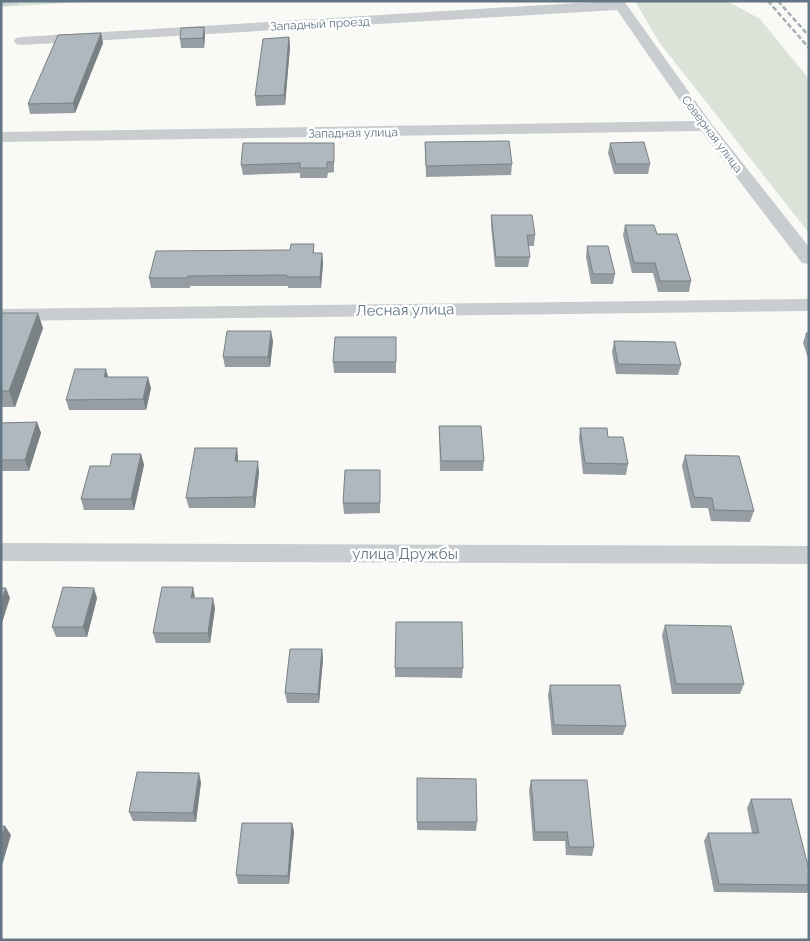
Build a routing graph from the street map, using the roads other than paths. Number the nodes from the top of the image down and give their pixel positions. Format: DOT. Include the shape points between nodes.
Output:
graph roads {
  1 [pos="13,1"];
  2 [pos="1,2"];
  3 [pos="618,4"];
  4 [pos="21,41"];
  5 [pos="706,126"];
  6 [pos="1,137"];
  7 [pos="809,259"];
  8 [pos="809,305"];
  9 [pos="1,314"];
  10 [pos="1,552"];
  11 [pos="809,555"];
  1 -- 2 [label="street"];
  3 -- 4 [label="street, Западный проезд"];
  3 -- 5 [label="street, Северная улица"];
  5 -- 6 [label="street, Западная улица"];
  5 -- 7 [label="street, Северная улица"];
  8 -- 9 [label="street, Лесная улица"];
  10 -- 11 [label="street, улица Дружбы"];
}
